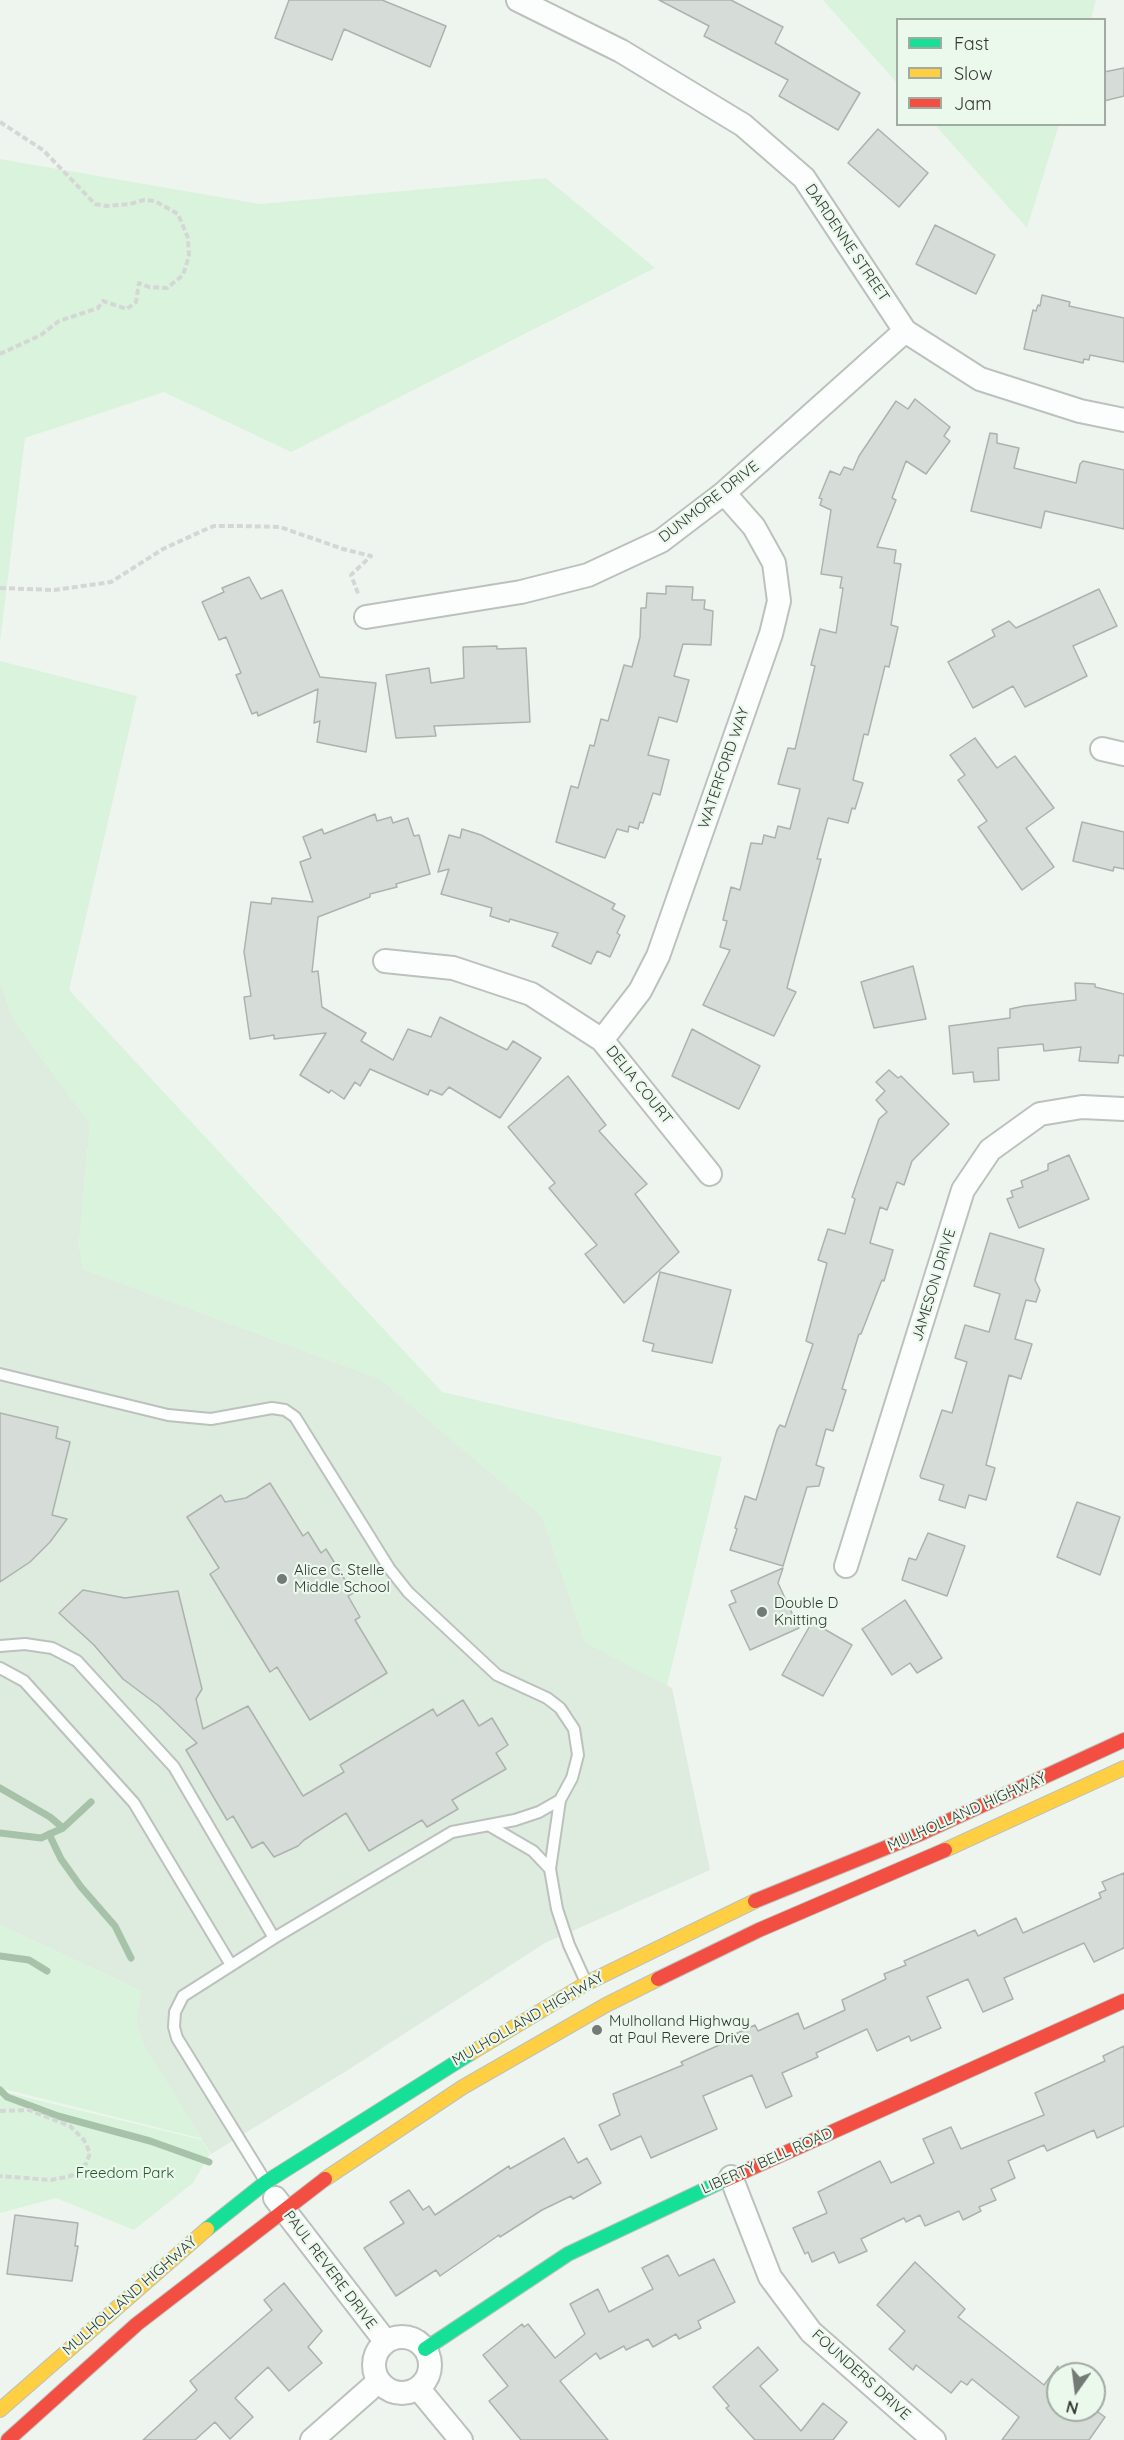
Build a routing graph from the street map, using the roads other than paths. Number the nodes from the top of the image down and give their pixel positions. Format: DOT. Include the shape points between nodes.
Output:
graph roads {
  1 [pos="518,0"];
  2 [pos="905,331"];
  3 [pos="1124,420"];
  4 [pos="724,493"];
  5 [pos="366,617"];
  6 [pos="385,961"];
  7 [pos="602,1040"];
  8 [pos="1124,1109"];
  9 [pos="710,1174"];
  10 [pos="0,1374"];
  11 [pos="846,1566"];
  12 [pos="0,1646"];
  13 [pos="0,1668"];
  14 [pos="1124,1740"];
  15 [pos="1124,1768"];
  16 [pos="560,1800"];
  17 [pos="490,1826"];
  18 [pos="550,1869"];
  19 [pos="274,1938"];
  20 [pos="231,1965"];
  21 [pos="587,1983"];
  22 [pos="1124,2001"];
  23 [pos="731,2177"];
  24 [pos="275,2197"];
  25 [pos="386,2342"];
  26 [pos="424,2349"];
  27 [pos="379,2381"];
  28 [pos="418,2388"];
  29 [pos="0,2410"];
  30 [pos="8,2440"];
  31 [pos="312,2440"];
  32 [pos="461,2440"];
  33 [pos="934,2440"];
  1 -- 2 [label="street, DARDENNE STREET" via="621,51 744,125 804,178"];
  2 -- 3 [label="street, DARDENNE STREET" via="980,378 1080,411"];
  2 -- 4 [label="street, DUNMORE DRIVE"];
  4 -- 5 [label="street, DUNMORE DRIVE" via="661,541 588,575 521,592"];
  4 -- 7 [label="street, WATERFORD WAY" via="754,527 774,563 779,601 771,634 658,956 640,991"];
  6 -- 7 [label="street, DELIA COURT" via="453,968 531,994"];
  7 -- 9 [label="street, DELIA COURT"];
  8 -- 11 [label="street, JAMESON DRIVE" via="1083,1107 1040,1114 990,1150 963,1190"];
  10 -- 16 [label="lane" via="168,1415 211,1419 272,1408 296,1417 389,1568 408,1592 496,1675 561,1708 574,1729 578,1755"];
  12 -- 19 [label="lane" via="51,1648 77,1661 174,1767"];
  13 -- 20 [label="lane" via="24,1681 134,1803"];
  14 -- 21 [label="main road, MULHOLLAND HIGHWAY" via="902,1842 742,1906"];
  15 -- 24 [label="main road, MULHOLLAND HIGHWAY" via="759,1930 606,2005 463,2087 316,2185"];
  16 -- 17 [label="lane" via="538,1812"];
  16 -- 18 [label="lane"];
  17 -- 18 [label="lane" via="533,1851"];
  17 -- 19 [label="lane" via="452,1833"];
  18 -- 21 [label="lane" via="557,1909"];
  19 -- 20 [label="lane"];
  20 -- 24 [label="lane" via="183,1996 174,2027 177,2038"];
  21 -- 24 [label="main road, MULHOLLAND HIGHWAY" via="396,2098"];
  22 -- 23 [label="main road, LIBERTY BELL ROAD"];
  23 -- 26 [label="main road, LIBERTY BELL ROAD" via="568,2254"];
  23 -- 33 [label="street, FOUNDERS DRIVE" via="770,2277 811,2332"];
  24 -- 25 [label="street, PAUL REVERE DRIVE"];
  24 -- 29 [label="main road, MULHOLLAND HIGHWAY" via="215,2222"];
  24 -- 30 [label="main road, MULHOLLAND HIGHWAY"];
  25 -- 26 [label="street" via="411,2338"];
  25 -- 27 [label="street" via="375,2356"];
  26 -- 28 [label="street" via="430,2365"];
  27 -- 28 [label="street" via="393,2391"];
  27 -- 31 [label="street"];
  28 -- 32 [label="street"];
}
